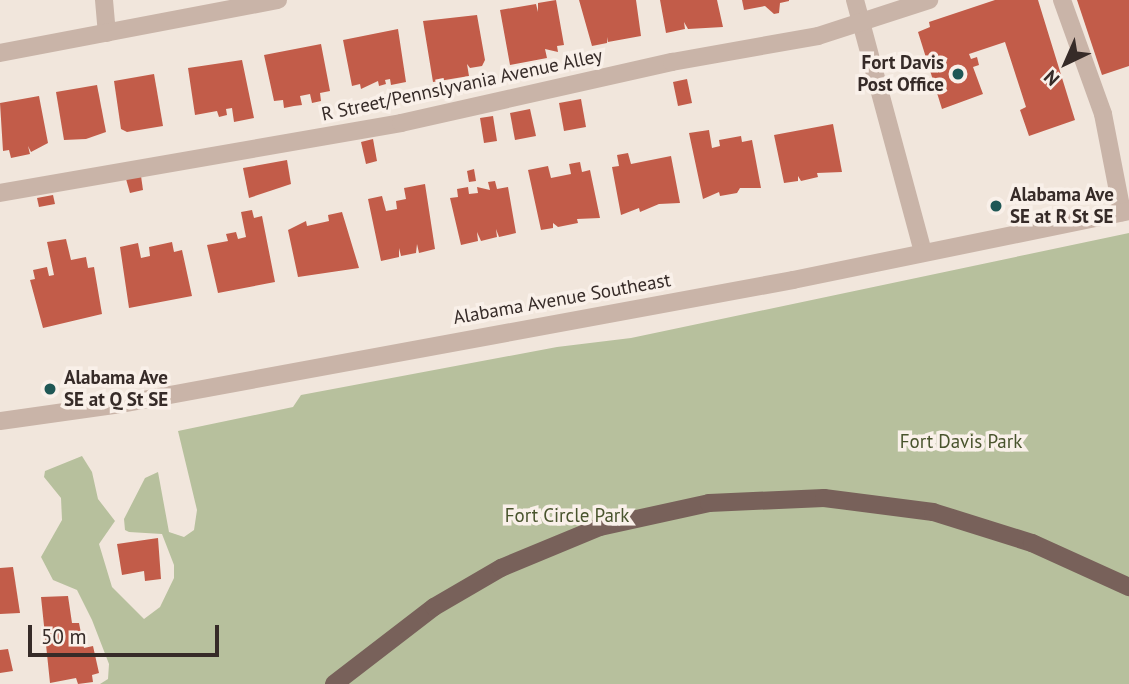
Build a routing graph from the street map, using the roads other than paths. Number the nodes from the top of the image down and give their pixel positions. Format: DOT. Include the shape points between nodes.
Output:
graph roads {
  1 [pos="104,0"];
  2 [pos="278,0"];
  3 [pos="855,0"];
  4 [pos="929,0"];
  5 [pos="1062,0"];
  6 [pos="861,23"];
  7 [pos="107,33"];
  8 [pos="0,53"];
  9 [pos="0,193"];
  10 [pos="1125,211"];
  11 [pos="923,252"];
  12 [pos="0,421"];
  13 [pos="1129,587"];
  14 [pos="334,684"];
  1 -- 7 [label="street"];
  2 -- 7 [label="street"];
  3 -- 6 [label="street"];
  4 -- 6 [label="street, R Street/Pennslyvania Avenue Alley"];
  5 -- 10 [label="street" via="1102,114"];
  6 -- 9 [label="street, R Street/Pennslyvania Avenue Alley" via="818,36 672,62 401,123"];
  6 -- 11 [label="street"];
  7 -- 8 [label="street"];
  10 -- 11 [label="street, Alabama Avenue Southeast"];
  11 -- 12 [label="street, Alabama Avenue Southeast" via="121,404"];
  13 -- 14 [label="main road" via="1032,543 933,512 824,498 709,503 600,527 501,568 433,607"];
}
